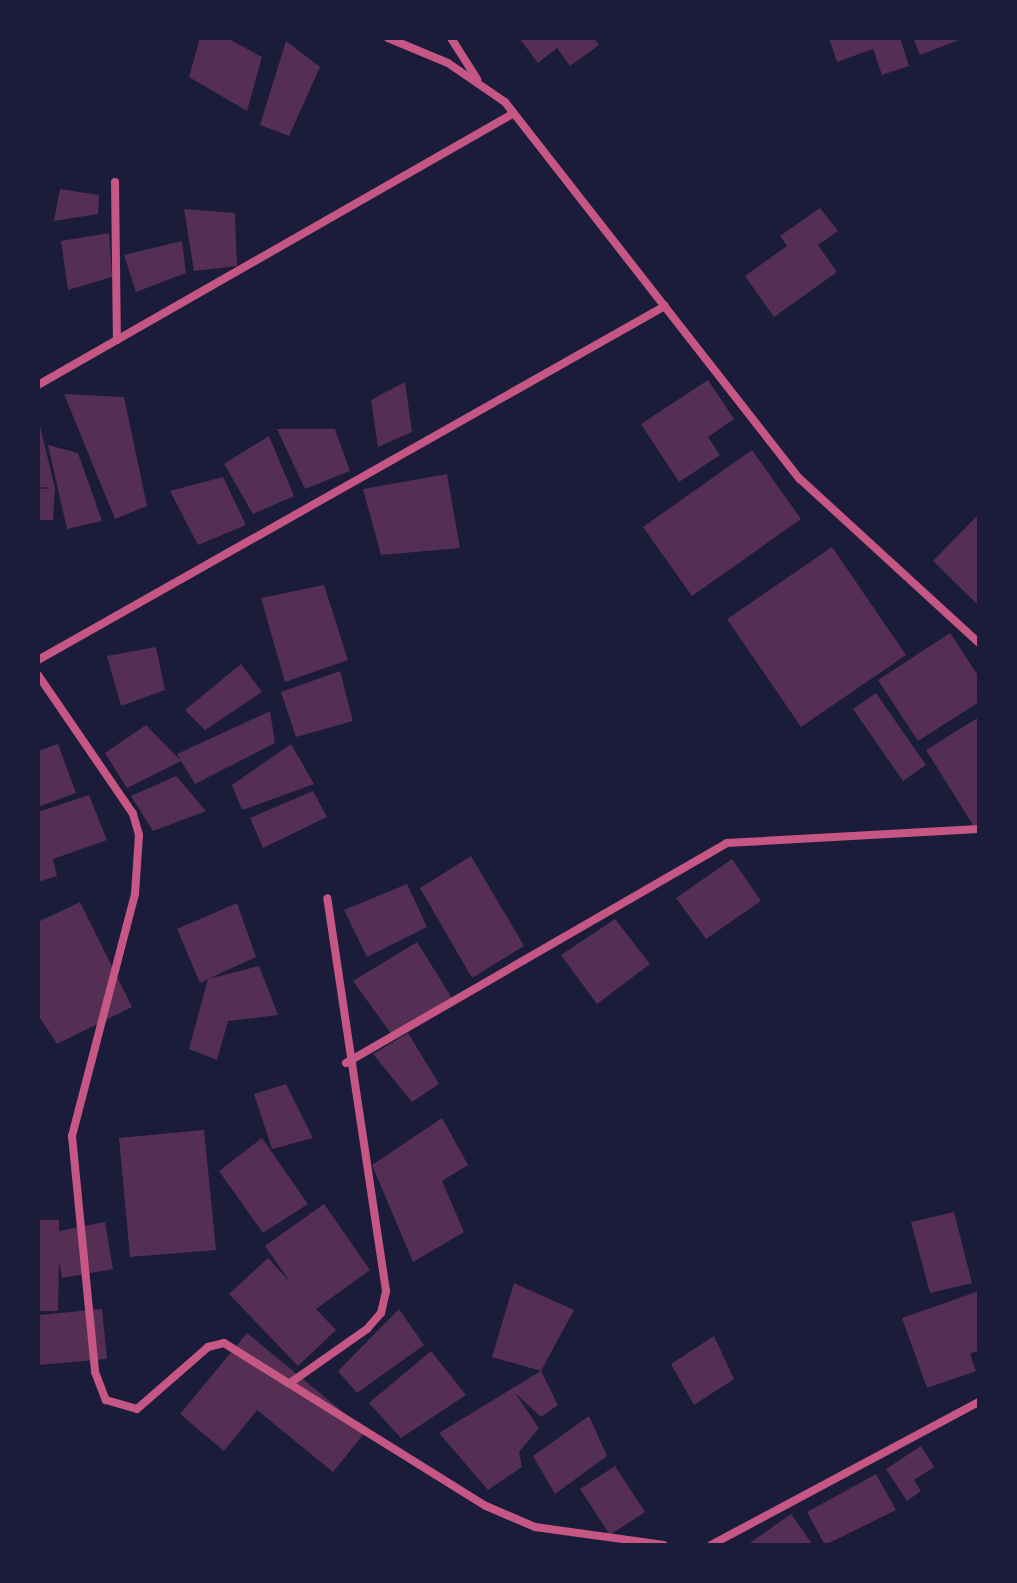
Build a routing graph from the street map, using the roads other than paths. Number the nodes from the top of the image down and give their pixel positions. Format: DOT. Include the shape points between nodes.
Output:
graph roads {
  1 [pos="388,38"];
  2 [pos="451,38"];
  3 [pos="477,79"];
  4 [pos="514,113"];
  5 [pos="115,182"];
  6 [pos="665,306"];
  7 [pos="117,340"];
  8 [pos="38,385"];
  9 [pos="979,643"];
  10 [pos="38,660"];
  11 [pos="38,675"];
  12 [pos="979,829"];
  13 [pos="327,898"];
  14 [pos="346,1063"];
  15 [pos="290,1383"];
  16 [pos="979,1402"];
  17 [pos="664,1545"];
  18 [pos="711,1545"];
  1 -- 3 [label="street"];
  2 -- 3 [label="street"];
  3 -- 4 [label="street"];
  4 -- 6 [label="street"];
  4 -- 7 [label="street"];
  5 -- 7 [label="street"];
  6 -- 9 [label="street" via="800,479"];
  6 -- 10 [label="street"];
  7 -- 8 [label="street"];
  11 -- 15 [label="street" via="133,814 139,835 135,894 72,1136 100,1388 114,1406 137,1409 214,1343"];
  12 -- 14 [label="street" via="727,843"];
  13 -- 14 [label="street"];
  14 -- 15 [label="street" via="386,1256 386,1291 381,1313 367,1329"];
  15 -- 17 [label="street" via="514,1519"];
  16 -- 18 [label="street"];
}
